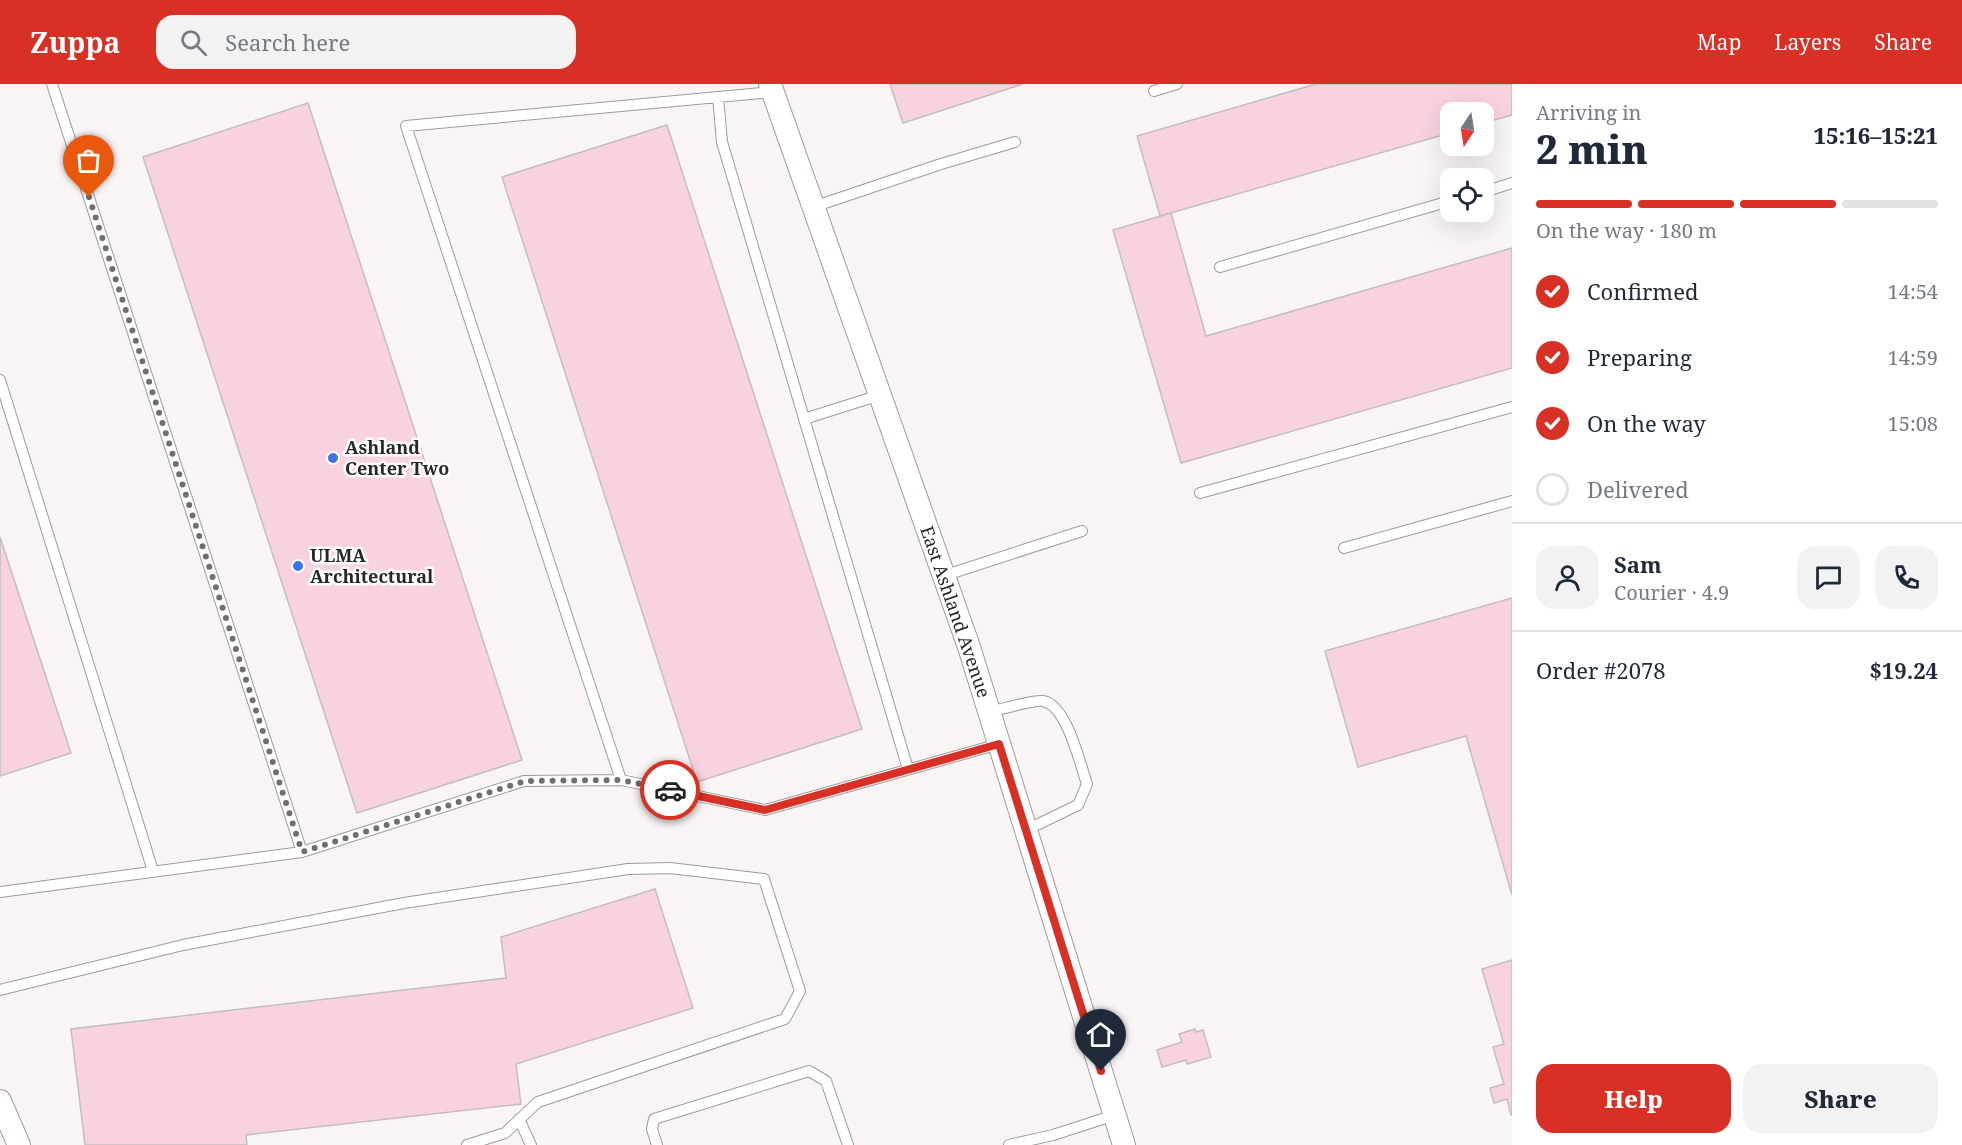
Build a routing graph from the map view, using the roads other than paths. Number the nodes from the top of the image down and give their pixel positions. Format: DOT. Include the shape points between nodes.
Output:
graph roads {
  1 [pos="52,84"];
  2 [pos="1177,84"];
  3 [pos="771,88"];
  4 [pos="1154,91"];
  5 [pos="718,97"];
  6 [pos="1015,142"];
  7 [pos="1512,183"];
  8 [pos="1494,189"];
  9 [pos="1440,204"];
  10 [pos="813,207"];
  11 [pos="1220,267"];
  12 [pos="0,380"];
  13 [pos="880,395"];
  14 [pos="1512,406"];
  15 [pos="804,419"];
  16 [pos="1200,493"];
  17 [pos="1512,501"];
  18 [pos="1082,531"];
  19 [pos="1344,548"];
  20 [pos="943,576"];
  21 [pos="989,712"];
  22 [pos="999,744"];
  23 [pos="908,769"];
  24 [pos="621,780"];
  25 [pos="1026,830"];
  26 [pos="302,852"];
  27 [pos="153,871"];
  28 [pos="0,892"];
  29 [pos="0,990"];
  30 [pos="0,1101"];
  31 [pos="1114,1114"];
  32 [pos="519,1119"];
  33 [pos="19,1145"];
  34 [pos="467,1145"];
  35 [pos="531,1145"];
  36 [pos="657,1145"];
  37 [pos="848,1145"];
  38 [pos="1009,1145"];
  39 [pos="1124,1145"];
  1 -- 26 [label="lane"];
  2 -- 4 [label="lane"];
  3 -- 5 [label="lane"];
  3 -- 10 [label="street, East Ashland Avenue"];
  5 -- 15 [label="lane" via="722,142"];
  5 -- 24 [label="lane" via="406,126"];
  6 -- 10 [label="lane"];
  7 -- 8 [label="lane"];
  9 -- 11 [label="lane"];
  10 -- 13 [label="street, East Ashland Avenue"];
  12 -- 27 [label="lane"];
  13 -- 15 [label="lane"];
  13 -- 20 [label="street, East Ashland Avenue"];
  14 -- 16 [label="lane"];
  15 -- 23 [label="lane"];
  17 -- 19 [label="lane"];
  18 -- 20 [label="lane"];
  20 -- 21 [label="street, East Ashland Avenue"];
  21 -- 22 [label="street, East Ashland Avenue"];
  21 -- 25 [label="lane" via="1043,700 1055,707 1063,717 1087,784 1078,805"];
  22 -- 23 [label="lane"];
  22 -- 25 [label="street, East Ashland Avenue"];
  23 -- 24 [label="lane" via="765,810"];
  24 -- 26 [label="lane" via="525,781"];
  25 -- 31 [label="street, East Ashland Avenue"];
  26 -- 27 [label="lane"];
  27 -- 28 [label="lane"];
  29 -- 32 [label="lane" via="183,945 404,903 628,869 670,868 764,879 800,991 785,1019 538,1101"];
  30 -- 33 [label="street"];
  31 -- 38 [label="lane"];
  31 -- 39 [label="street, East Ashland Avenue"];
  32 -- 34 [label="lane" via="505,1133"];
  32 -- 35 [label="lane"];
  36 -- 37 [label="lane" via="652,1129 654,1119 809,1071 826,1081"];
}
